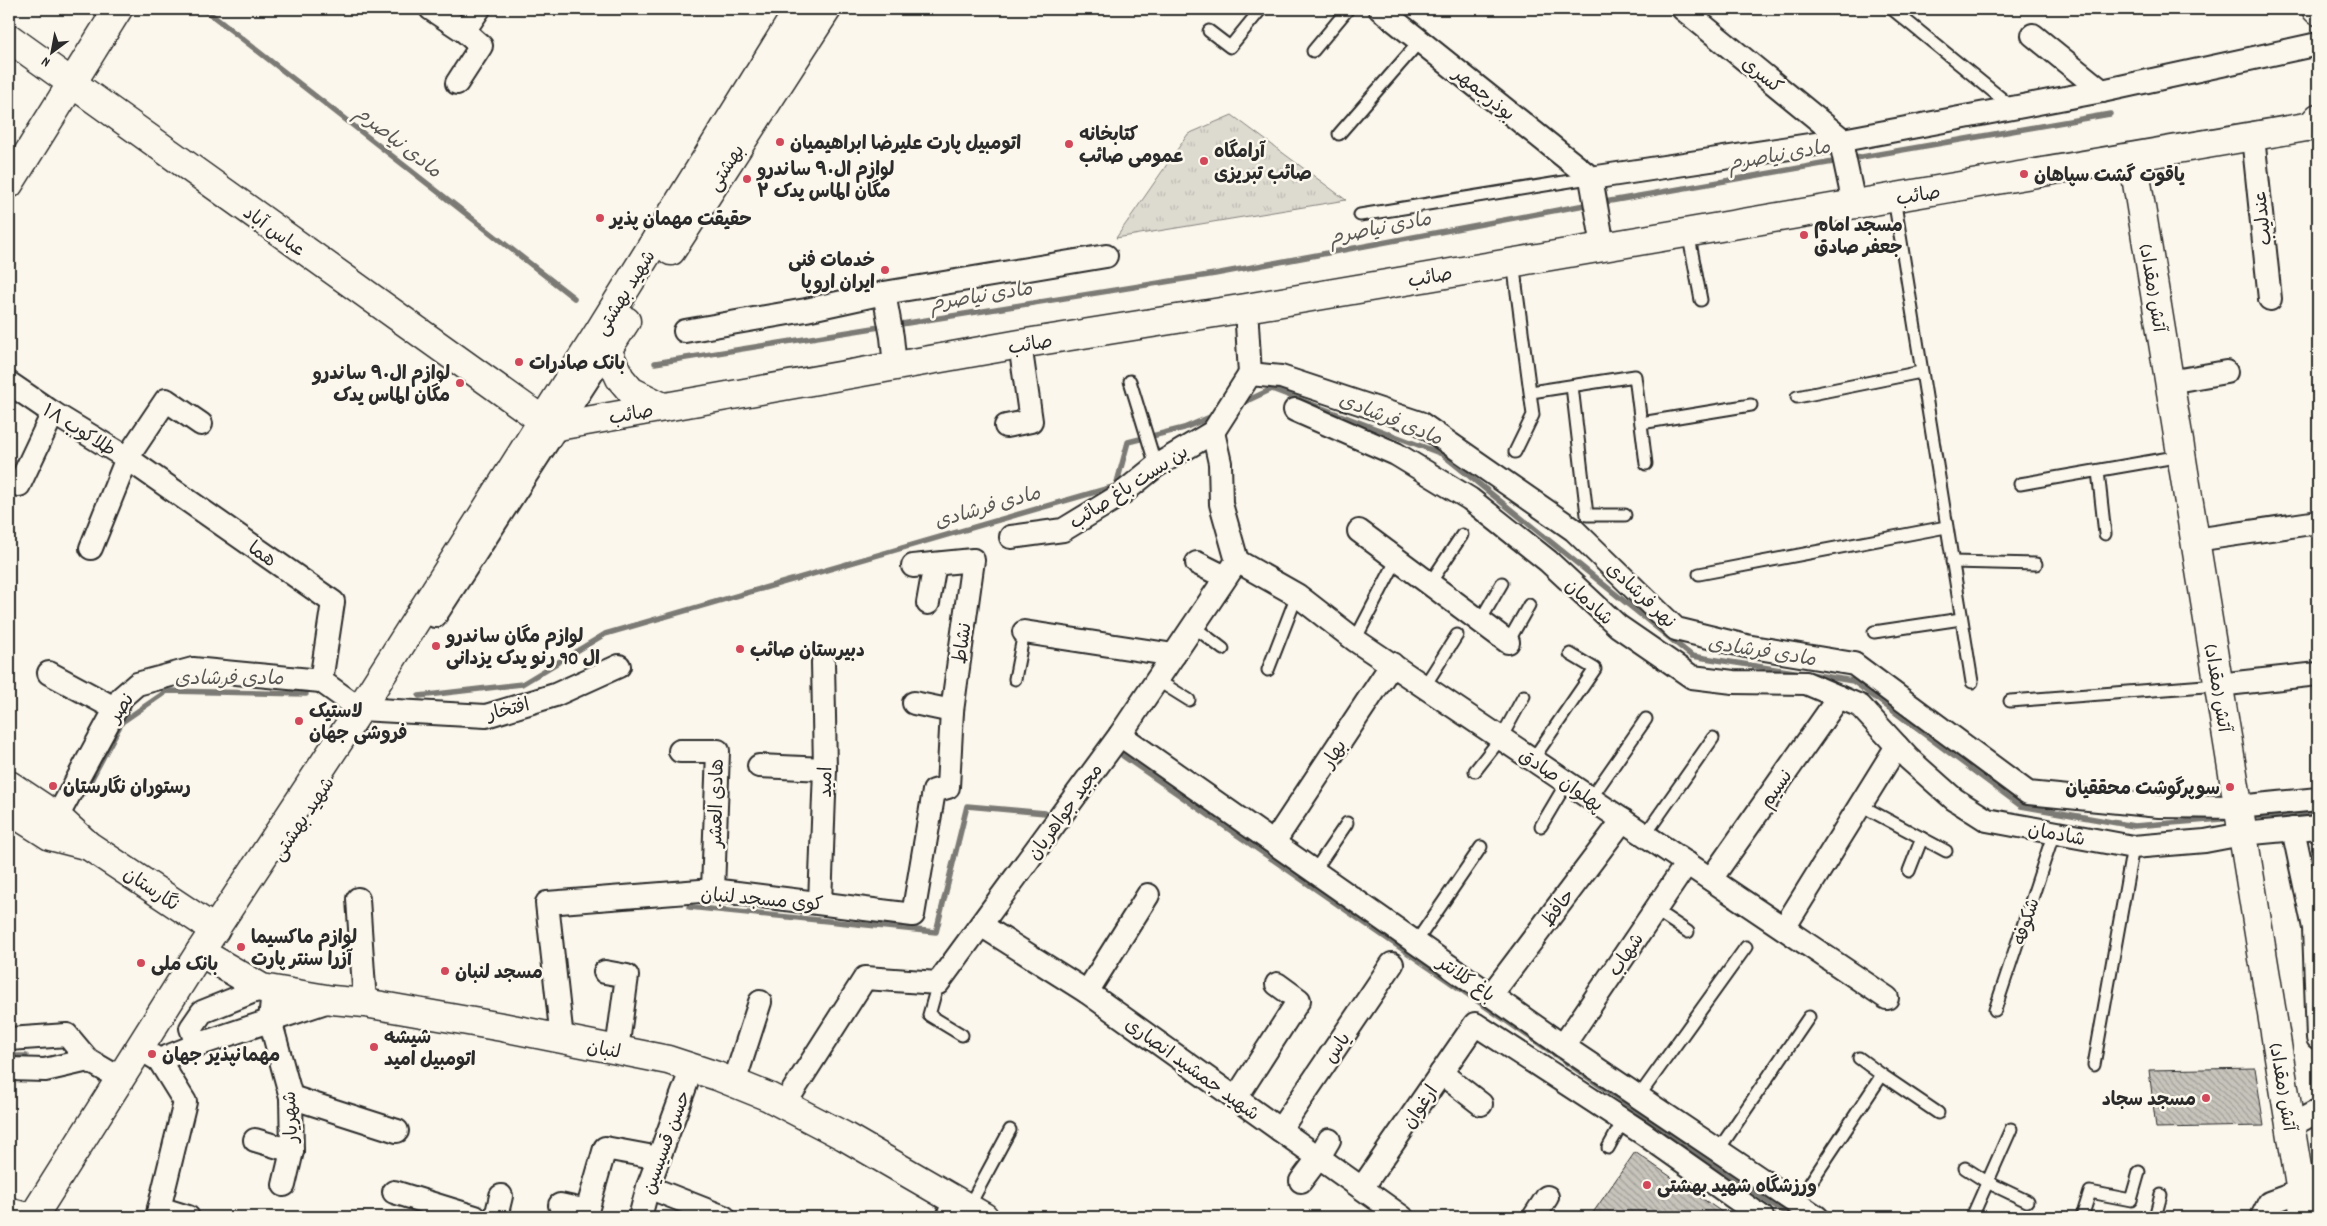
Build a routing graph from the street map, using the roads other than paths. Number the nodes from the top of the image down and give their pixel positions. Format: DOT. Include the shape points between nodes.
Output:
graph roads {
  1 [pos="118,9"];
  2 [pos="431,9"];
  3 [pos="479,9"];
  4 [pos="799,9"];
  5 [pos="827,9"];
  6 [pos="1261,9"];
  7 [pos="1348,9"];
  8 [pos="1380,9"];
  9 [pos="1683,9"];
  10 [pos="1892,9"];
  11 [pos="464,31"];
  12 [pos="1209,31"];
  13 [pos="2033,35"];
  14 [pos="9,38"];
  15 [pos="1420,41"];
  16 [pos="2318,44"];
  17 [pos="1313,51"];
  18 [pos="72,83"];
  19 [pos="457,83"];
  20 [pos="2102,91"];
  21 [pos="2012,107"];
  22 [pos="2316,123"];
  23 [pos="1339,134"];
  24 [pos="2253,138"];
  25 [pos="1844,153"];
  26 [pos="2132,158"];
  27 [pos="1591,178"];
  28 [pos="9,184"];
  29 [pos="1894,198"];
  30 [pos="1854,204"];
  31 [pos="1360,215"];
  32 [pos="1688,232"];
  33 [pos="1603,246"];
  34 [pos="1106,256"];
  35 [pos="1513,262"];
  36 [pos="885,298"];
  37 [pos="2270,299"];
  38 [pos="1701,300"];
  39 [pos="1246,308"];
  40 [pos="685,331"];
  41 [pos="1020,344"];
  42 [pos="607,350"];
  43 [pos="895,366"];
  44 [pos="1921,372"];
  45 [pos="2226,372"];
  46 [pos="1250,374"];
  47 [pos="1130,381"];
  48 [pos="2169,382"];
  49 [pos="9,383"];
  50 [pos="1572,386"];
  51 [pos="1531,392"];
  52 [pos="1797,397"];
  53 [pos="1751,405"];
  54 [pos="664,407"];
  55 [pos="1295,410"];
  56 [pos="52,413"];
  57 [pos="1641,423"];
  58 [pos="201,424"];
  59 [pos="1006,426"];
  60 [pos="550,428"];
  61 [pos="1213,432"];
  62 [pos="1515,452"];
  63 [pos="2181,456"];
  64 [pos="127,458"];
  65 [pos="1646,464"];
  66 [pos="1156,466"];
  67 [pos="2098,472"];
  68 [pos="2020,484"];
  69 [pos="18,485"];
  70 [pos="1625,515"];
  71 [pos="2318,522"];
  72 [pos="1946,527"];
  73 [pos="1359,531"];
  74 [pos="2105,534"];
  75 [pos="1462,535"];
  76 [pos="1011,537"];
  77 [pos="2195,540"];
  78 [pos="91,548"];
  79 [pos="1397,559"];
  80 [pos="1197,562"];
  81 [pos="1952,562"];
  82 [pos="935,564"];
  83 [pos="2036,564"];
  84 [pos="913,566"];
  85 [pos="1231,569"];
  86 [pos="1699,574"];
  87 [pos="1430,583"];
  88 [pos="1502,583"];
  89 [pos="1298,595"];
  90 [pos="928,603"];
  91 [pos="1529,605"];
  92 [pos="1961,619"];
  93 [pos="1480,621"];
  94 [pos="1193,626"];
  95 [pos="1024,632"];
  96 [pos="1874,632"];
  97 [pos="1457,635"];
  98 [pos="1355,640"];
  99 [pos="1508,642"];
  100 [pos="1223,649"];
  101 [pos="1570,654"];
  102 [pos="1174,655"];
  103 [pos="822,662"];
  104 [pos="1392,664"];
  105 [pos="619,666"];
  106 [pos="1268,670"];
  107 [pos="49,672"];
  108 [pos="2318,674"];
  109 [pos="1015,679"];
  110 [pos="1157,680"];
  111 [pos="321,681"];
  112 [pos="1972,682"];
  113 [pos="2218,685"];
  114 [pos="1424,686"];
  115 [pos="1524,696"];
  116 [pos="1839,698"];
  117 [pos="1189,700"];
  118 [pos="2010,701"];
  119 [pos="914,702"];
  120 [pos="116,709"];
  121 [pos="367,709"];
  122 [pos="952,711"];
  123 [pos="1646,719"];
  124 [pos="1120,735"];
  125 [pos="1501,738"];
  126 [pos="1713,738"];
  127 [pos="1897,746"];
  128 [pos="680,751"];
  129 [pos="1533,760"];
  130 [pos="759,766"];
  131 [pos="825,768"];
  132 [pos="1476,771"];
  133 [pos="1567,782"];
  134 [pos="9,785"];
  135 [pos="948,787"];
  136 [pos="1591,798"];
  137 [pos="2318,799"];
  138 [pos="1860,805"];
  139 [pos="9,810"];
  140 [pos="58,817"];
  141 [pos="1623,820"];
  142 [pos="2245,821"];
  143 [pos="1346,823"];
  144 [pos="1541,826"];
  145 [pos="2318,827"];
  146 [pos="2293,829"];
  147 [pos="2054,832"];
  148 [pos="1645,835"];
  149 [pos="1922,838"];
  150 [pos="1274,842"];
  151 [pos="89,846"];
  152 [pos="1481,848"];
  153 [pos="2133,848"];
  154 [pos="1946,851"];
  155 [pos="1687,863"];
  156 [pos="1315,870"];
  157 [pos="1909,871"];
  158 [pos="1710,879"];
  159 [pos="713,890"];
  160 [pos="1148,896"];
  161 [pos="358,899"];
  162 [pos="820,903"];
  163 [pos="2314,907"];
  164 [pos="1655,910"];
  165 [pos="980,925"];
  166 [pos="1784,928"];
  167 [pos="215,930"];
  168 [pos="1688,932"];
  169 [pos="1416,942"];
  170 [pos="1746,948"];
  171 [pos="205,955"];
  172 [pos="1392,964"];
  173 [pos="605,972"];
  174 [pos="938,983"];
  175 [pos="1278,984"];
  176 [pos="268,989"];
  177 [pos="1088,992"];
  178 [pos="1491,995"];
  179 [pos="1887,998"];
  180 [pos="332,1000"];
  181 [pos="365,1002"];
  182 [pos="760,1002"];
  183 [pos="1995,1010"];
  184 [pos="1809,1017"];
  185 [pos="270,1020"];
  186 [pos="1475,1024"];
  187 [pos="962,1035"];
  188 [pos="2318,1038"];
  189 [pos="9,1039"];
  190 [pos="562,1039"];
  191 [pos="197,1045"];
  192 [pos="1563,1046"];
  193 [pos="617,1050"];
  194 [pos="149,1054"];
  195 [pos="1859,1058"];
  196 [pos="88,1060"];
  197 [pos="2094,1065"];
  198 [pos="692,1068"];
  199 [pos="9,1069"];
  200 [pos="1441,1073"];
  201 [pos="1882,1075"];
  202 [pos="119,1078"];
  203 [pos="734,1083"];
  204 [pos="1639,1096"];
  205 [pos="291,1097"];
  206 [pos="1236,1098"];
  207 [pos="1481,1104"];
  208 [pos="784,1105"];
  209 [pos="2318,1111"];
  210 [pos="1938,1114"];
  211 [pos="1623,1121"];
  212 [pos="2290,1126"];
  213 [pos="2011,1129"];
  214 [pos="1010,1130"];
  215 [pos="1280,1130"];
  216 [pos="397,1131"];
  217 [pos="255,1140"];
  218 [pos="1324,1148"];
  219 [pos="1608,1148"];
  220 [pos="1719,1150"];
  221 [pos="292,1151"];
  222 [pos="659,1158"];
  223 [pos="1965,1168"];
  224 [pos="2140,1172"];
  225 [pos="1301,1181"];
  226 [pos="1987,1182"];
  227 [pos="284,1185"];
  228 [pos="648,1187"];
  229 [pos="1362,1188"];
  230 [pos="394,1192"];
  231 [pos="2161,1195"];
  232 [pos="501,1196"];
  233 [pos="1547,1197"];
  234 [pos="2027,1201"];
  235 [pos="2308,1201"];
  236 [pos="560,1205"];
  237 [pos="961,1210"];
  238 [pos="1792,1210"];
  239 [pos="158,1213"];
  240 [pos="446,1213"];
  241 [pos="30,1215"];
  242 [pos="188,1217"];
  243 [pos="475,1217"];
  244 [pos="496,1217"];
  245 [pos="640,1217"];
  246 [pos="724,1217"];
  247 [pos="1402,1217"];
  248 [pos="1534,1217"];
  249 [pos="1762,1217"];
  250 [pos="1817,1217"];
  251 [pos="1972,1217"];
  252 [pos="2082,1217"];
  253 [pos="2155,1217"];
  254 [pos="2262,1217"];
  1 -- 18 [label="main road"];
  2 -- 11 [label="street"];
  3 -- 11 [label="street"];
  4 -- 60 [label="main road, شهید بهشتی" via="600,330"];
  5 -- 42 [label="main road, بهشتی"];
  6 -- 12 [label="lane" via="1230,47"];
  7 -- 17 [label="lane"];
  8 -- 15 [label="street, بوذرجمهر"];
  9 -- 25 [label="street, کسری"];
  10 -- 21 [label="lane"];
  11 -- 19 [label="street" via="481,46"];
  13 -- 20 [label="street"];
  14 -- 18 [label="main road, عباس آباد"];
  15 -- 23 [label="lane"];
  15 -- 27 [label="street, بوذرجمهر"];
  16 -- 20 [label="street"];
  18 -- 28 [label="main road"];
  18 -- 60 [label="main road, عباس آباد"];
  20 -- 21 [label="street"];
  21 -- 25 [label="street"];
  22 -- 24 [label="main road, صائب"];
  24 -- 26 [label="main road, صائب"];
  24 -- 37 [label="street, عندلیب"];
  25 -- 27 [label="street"];
  25 -- 30 [label="street"];
  26 -- 29 [label="main road, صائب"];
  26 -- 48 [label="main road, آتش (مقداد)"];
  27 -- 31 [label="lane"];
  27 -- 33 [label="street"];
  29 -- 30 [label="main road, صائب"];
  29 -- 44 [label="lane"];
  30 -- 32 [label="main road, صائب"];
  32 -- 33 [label="main road, صائب"];
  32 -- 38 [label="lane"];
  33 -- 35 [label="main road, صائب"];
  34 -- 36 [label="street"];
  35 -- 39 [label="main road, صائب"];
  35 -- 51 [label="lane"];
  36 -- 40 [label="street"];
  36 -- 43 [label="street"];
  39 -- 41 [label="main road, صائب"];
  39 -- 46 [label="street"];
  41 -- 43 [label="main road, صائب"];
  41 -- 59 [label="street" via="1031,421"];
  42 -- 54 [label="main road" via="620,378 631,392"];
  42 -- 60 [label="street"];
  43 -- 54 [label="main road, صائب"];
  44 -- 52 [label="lane"];
  44 -- 72 [label="lane"];
  45 -- 48 [label="street"];
  46 -- 61 [label="street"];
  46 -- 142 [label="street, نهر فرشادی" via="1281,377 1420,423 1574,530 1676,629 1746,646 1854,664 2028,793 2159,806"];
  47 -- 66 [label="lane"];
  48 -- 63 [label="main road, آتش (مقداد)"];
  49 -- 56 [label="street, طلاکوب ۱۸"];
  50 -- 51 [label="lane"];
  50 -- 57 [label="lane" via="1635,376"];
  50 -- 70 [label="lane" via="1587,515"];
  51 -- 62 [label="lane" via="1533,415"];
  53 -- 57 [label="lane"];
  54 -- 60 [label="main road, صائب"];
  55 -- 116 [label="street, شادمان" via="1396,454 1470,499 1548,561 1618,626 1692,676 1733,682 1806,683"];
  56 -- 64 [label="street, طلاکوب ۱۸"];
  56 -- 69 [label="street"];
  57 -- 65 [label="lane"];
  58 -- 64 [label="street" via="166,400"];
  60 -- 121 [label="main road, شهید بهشتی"];
  61 -- 66 [label="street, بن بست باغ صائب"];
  61 -- 85 [label="street" via="1220,463 1221,504"];
  63 -- 67 [label="lane"];
  63 -- 77 [label="main road, آتش (مقداد)"];
  64 -- 78 [label="street"];
  64 -- 111 [label="street, هما" via="333,602"];
  66 -- 76 [label="street, بن بست باغ صائب" via="1119,496 1062,530"];
  67 -- 68 [label="lane"];
  67 -- 74 [label="lane"];
  71 -- 77 [label="street"];
  72 -- 81 [label="lane"];
  72 -- 86 [label="lane"];
  73 -- 79 [label="street"];
  75 -- 87 [label="lane"];
  77 -- 113 [label="main road, آتش (مقداد)"];
  79 -- 87 [label="street"];
  79 -- 98 [label="lane"];
  80 -- 85 [label="street, پهلوان صادق"];
  81 -- 83 [label="lane"];
  81 -- 92 [label="lane"];
  82 -- 84 [label="street, نشاط"];
  82 -- 90 [label="street"];
  82 -- 122 [label="street, نشاط" via="973,560"];
  85 -- 89 [label="street, پهلوان صادق"];
  85 -- 94 [label="street, مجید جواهریان"];
  87 -- 93 [label="street"];
  88 -- 93 [label="lane"];
  89 -- 98 [label="street, پهلوان صادق"];
  89 -- 106 [label="lane"];
  91 -- 99 [label="lane"];
  92 -- 96 [label="lane"];
  92 -- 112 [label="lane"];
  93 -- 99 [label="street"];
  94 -- 100 [label="lane"];
  94 -- 102 [label="street, مجید جواهریان"];
  95 -- 102 [label="street"];
  95 -- 109 [label="lane"];
  97 -- 114 [label="lane"];
  98 -- 104 [label="street, پهلوان صادق"];
  101 -- 129 [label="lane" via="1595,669"];
  102 -- 110 [label="street, مجید جواهریان"];
  103 -- 131 [label="street, امید"];
  104 -- 114 [label="street, پهلوان صادق"];
  104 -- 150 [label="street, بهار"];
  105 -- 121 [label="street, افتخار" via="555,695 486,716"];
  107 -- 120 [label="street"];
  108 -- 113 [label="street"];
  110 -- 117 [label="lane"];
  110 -- 124 [label="street, مجید جواهریان"];
  111 -- 120 [label="street, نصر" via="193,669 137,684 122,697"];
  111 -- 121 [label="street"];
  113 -- 118 [label="lane"];
  113 -- 142 [label="main road, آتش (مقداد)"];
  114 -- 125 [label="street, پهلوان صادق"];
  115 -- 125 [label="lane"];
  116 -- 127 [label="street, شادمان" via="1860,706"];
  116 -- 158 [label="street, نسیم"];
  119 -- 122 [label="street"];
  120 -- 140 [label="street, نصر"];
  121 -- 167 [label="main road, شهید بهشتی"];
  121 -- 171 [label="street, شهید بهشتی"];
  122 -- 135 [label="street, نشاط"];
  123 -- 136 [label="lane"];
  124 -- 150 [label="street, باغ کلانتر"];
  124 -- 165 [label="street, مجید جواهریان"];
  125 -- 129 [label="street, پهلوان صادق"];
  125 -- 132 [label="lane"];
  126 -- 148 [label="lane"];
  127 -- 138 [label="street"];
  127 -- 147 [label="street, شادمان" via="1954,799 1987,820"];
  128 -- 159 [label="street, هادی العشر" via="718,750"];
  129 -- 133 [label="street, پهلوان صادق"];
  130 -- 131 [label="street"];
  131 -- 162 [label="street, امید"];
  133 -- 136 [label="street, پهلوان صادق"];
  133 -- 144 [label="lane"];
  134 -- 140 [label="main road, نگارستان"];
  135 -- 162 [label="street, کوی مسجد لنبان" via="934,791 914,915"];
  136 -- 141 [label="street, پهلوان صادق"];
  137 -- 142 [label="street, نهر فرشادی"];
  138 -- 149 [label="lane"];
  138 -- 166 [label="street"];
  139 -- 151 [label="main road, نگارستان" via="50,836"];
  140 -- 151 [label="main road, نگارستان"];
  141 -- 148 [label="street, پهلوان صادق"];
  141 -- 178 [label="street, حافظ"];
  142 -- 146 [label="street, نهر فرشادی"];
  142 -- 153 [label="street, شادمان" via="2205,840"];
  142 -- 212 [label="main road, آتش (مقداد)"];
  143 -- 156 [label="lane"];
  145 -- 146 [label="street, نهر فرشادی"];
  146 -- 163 [label="street"];
  147 -- 153 [label="street, شادمان"];
  147 -- 183 [label="lane, شکوفه"];
  148 -- 155 [label="street, پهلوان صادق"];
  149 -- 154 [label="lane"];
  149 -- 157 [label="lane"];
  150 -- 156 [label="street, باغ کلانتر"];
  151 -- 167 [label="main road, نگارستان"];
  152 -- 169 [label="lane"];
  153 -- 197 [label="lane"];
  155 -- 158 [label="street, پهلوان صادق"];
  155 -- 164 [label="street, شهاب"];
  156 -- 169 [label="street, باغ کلانتر"];
  158 -- 166 [label="street, پهلوان صادق"];
  159 -- 162 [label="street, کوی مسجد لنبان"];
  159 -- 190 [label="street, کوی مسجد لنبان" via="547,903"];
  160 -- 177 [label="street"];
  161 -- 181 [label="street"];
  163 -- 188 [label="street"];
  164 -- 168 [label="lane"];
  164 -- 192 [label="street, شهاب"];
  165 -- 174 [label="street, مجید جواهریان"];
  165 -- 177 [label="street, شهید جمشید انصاری"];
  166 -- 179 [label="street, پهلوان صادق"];
  167 -- 171 [label="main road, شهید بهشتی"];
  169 -- 178 [label="street, باغ کلانتر"];
  170 -- 204 [label="lane"];
  171 -- 176 [label="main road, لنبان"];
  171 -- 194 [label="main road, شهید بهشتی"];
  172 -- 215 [label="street, یاس"];
  173 -- 193 [label="street" via="627,976"];
  174 -- 187 [label="lane" via="929,1015"];
  174 -- 208 [label="street" via="865,978"];
  175 -- 206 [label="street" via="1299,1000"];
  176 -- 180 [label="main road, لنبان"];
  176 -- 185 [label="street, شهریار"];
  176 -- 191 [label="street" via="202,1012 191,1028"];
  177 -- 206 [label="street, شهید جمشید انصاری"];
  178 -- 192 [label="street, باغ کلانتر"];
  180 -- 181 [label="main road, لنبان"];
  180 -- 185 [label="street"];
  181 -- 190 [label="main road, لنبان"];
  182 -- 203 [label="street"];
  184 -- 220 [label="lane"];
  185 -- 191 [label="street"];
  185 -- 205 [label="street, شهریار"];
  186 -- 200 [label="street, ارغوان"];
  186 -- 211 [label="street, باغ کلانتر"];
  189 -- 196 [label="street" via="67,1035"];
  190 -- 193 [label="main road, لنبان"];
  191 -- 194 [label="street"];
  192 -- 204 [label="street, باغ کلانتر"];
  193 -- 198 [label="main road, لنبان"];
  194 -- 202 [label="main road, شهید بهشتی"];
  194 -- 239 [label="street" via="185,1102"];
  194 -- 241 [label="street, شهید بهشتی"];
  195 -- 201 [label="lane"];
  196 -- 199 [label="street" via="45,1070"];
  196 -- 202 [label="street"];
  198 -- 203 [label="main road, لنبان"];
  198 -- 222 [label="street, حسن قسیسین"];
  200 -- 207 [label="street"];
  200 -- 229 [label="street, ارغوان"];
  201 -- 210 [label="lane"];
  201 -- 238 [label="lane"];
  202 -- 241 [label="main road, شهید بهشتی"];
  203 -- 208 [label="main road, لنبان"];
  204 -- 220 [label="street, باغ کلانتر"];
  205 -- 216 [label="street"];
  205 -- 221 [label="street, شهریار"];
  206 -- 215 [label="street, شهید جمشید انصاری"];
  208 -- 237 [label="main road, لنبان" via="844,1136"];
  209 -- 212 [label="street"];
  211 -- 219 [label="lane"];
  211 -- 249 [label="street, باغ کلانتر"];
  212 -- 235 [label="main road, آتش (مقداد)"];
  213 -- 226 [label="lane"];
  214 -- 237 [label="lane"];
  215 -- 218 [label="street, شهید جمشید انصاری"];
  217 -- 221 [label="street"];
  218 -- 225 [label="street"];
  218 -- 229 [label="street, شهید جمشید انصاری"];
  220 -- 238 [label="street, باغ کلانتر"];
  221 -- 227 [label="street, شهریار"];
  222 -- 228 [label="street, حسن قسیسین"];
  222 -- 236 [label="street" via="605,1148 587,1211"];
  223 -- 226 [label="lane"];
  224 -- 252 [label="lane" via="2131,1200 2090,1192"];
  226 -- 234 [label="lane"];
  226 -- 251 [label="lane"];
  228 -- 245 [label="street, حسن قسیسین"];
  228 -- 246 [label="street"];
  229 -- 247 [label="street, شهید جمشید انصاری"];
  230 -- 240 [label="street"];
  231 -- 253 [label="lane"];
  232 -- 244 [label="street"];
  233 -- 248 [label="street"];
  235 -- 254 [label="street" via="2269,1203"];
  238 -- 250 [label="street, باغ کلانتر"];
  239 -- 242 [label="street"];
  240 -- 243 [label="street"];
}
